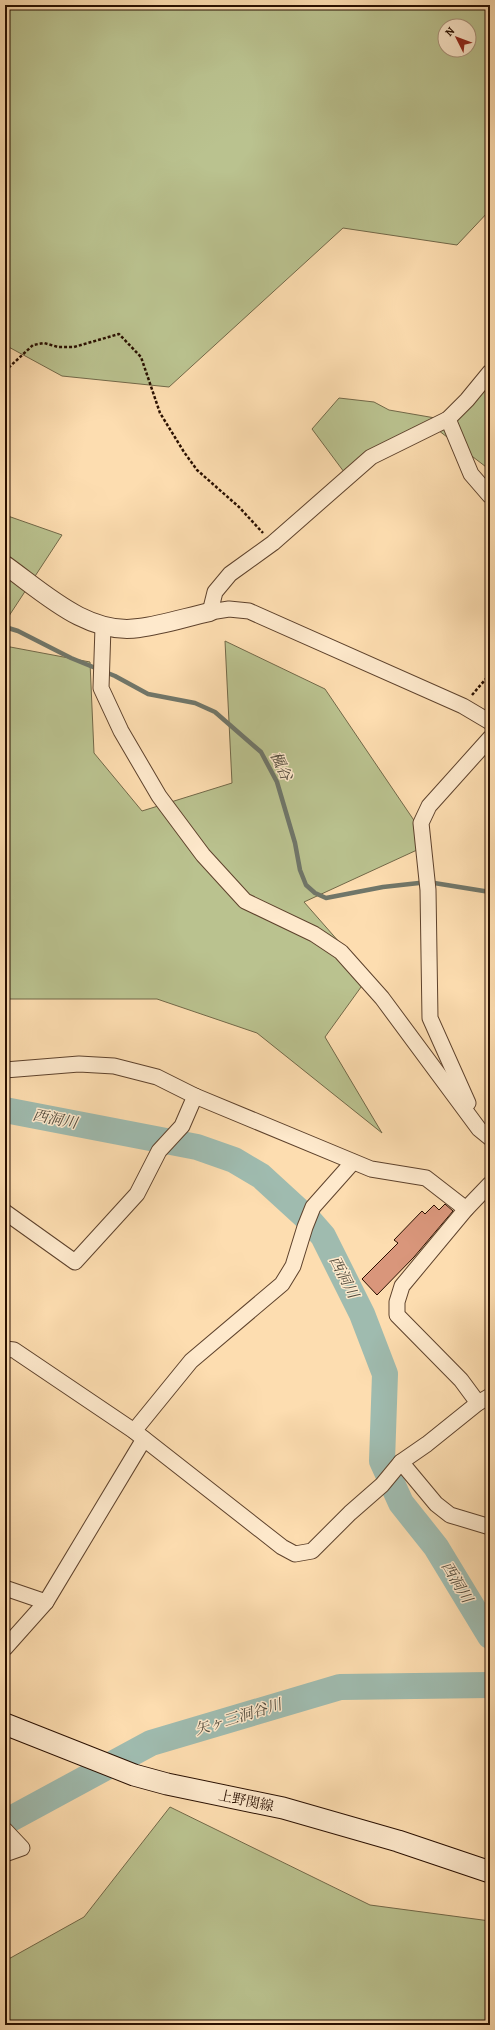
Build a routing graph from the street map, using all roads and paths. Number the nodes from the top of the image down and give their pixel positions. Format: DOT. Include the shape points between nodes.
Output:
graph roads {
  1 [pos="5,371"];
  2 [pos="490,372"];
  3 [pos="448,419"];
  4 [pos="490,496"];
  5 [pos="273,543"];
  6 [pos="5,564"];
  7 [pos="210,612"];
  8 [pos="103,627"];
  9 [pos="490,674"];
  10 [pos="463,706"];
  11 [pos="490,722"];
  12 [pos="490,738"];
  13 [pos="5,1070"];
  14 [pos="195,1096"];
  15 [pos="485,1134"];
  16 [pos="352,1162"];
  17 [pos="490,1184"];
  18 [pos="466,1209"];
  19 [pos="5,1212"];
  20 [pos="5,1349"];
  21 [pos="484,1400"];
  22 [pos="139,1435"];
  23 [pos="401,1462"];
  24 [pos="490,1527"];
  25 [pos="5,1588"];
  26 [pos="46,1602"];
  27 [pos="5,1648"];
  28 [pos="5,1724"];
  29 [pos="5,1830"];
  30 [pos="5,1854"];
  31 [pos="490,1872"];
  1 -- 5 [label="path" via="33,345 44,343 58,347 74,347 120,334 140,357 160,413 197,470"];
  2 -- 3 [label="street" via="468,400"];
  3 -- 4 [label="street" via="471,474"];
  3 -- 5 [label="street" via="371,457"];
  5 -- 7 [label="street" via="230,574 215,592"];
  6 -- 8 [label="street" via="66,608"];
  7 -- 8 [label="street" via="138,629"];
  7 -- 10 [label="street" via="229,609 249,611"];
  8 -- 15 [label="street" via="101,688 159,796 203,855 245,901 314,934 341,952 382,998"];
  9 -- 10 [label="path"];
  10 -- 11 [label="street"];
  12 -- 15 [label="street" via="430,806 421,823 428,890 430,1018"];
  13 -- 14 [label="street" via="79,1064 114,1066 157,1077"];
  14 -- 16 [label="street"];
  14 -- 19 [label="street" via="182,1126 159,1151 137,1194 75,1262"];
  16 -- 18 [label="street" via="371,1170 426,1178"];
  16 -- 22 [label="street" via="313,1207 293,1266 282,1284 191,1361"];
  17 -- 18 [label="street"];
  18 -- 21 [label="street" via="402,1286 397,1302 397,1315"];
  20 -- 22 [label="street" via="14,1350"];
  21 -- 23 [label="street"];
  22 -- 23 [label="street" via="295,1554 312,1551 382,1485"];
  22 -- 26 [label="street"];
  23 -- 24 [label="street" via="436,1504 450,1515"];
  25 -- 26 [label="street"];
  26 -- 27 [label="street"];
  28 -- 31 [label="main road, 上野関線" via="134,1775 290,1810 398,1841"];
  29 -- 30 [label="street" via="22,1848"];
}
